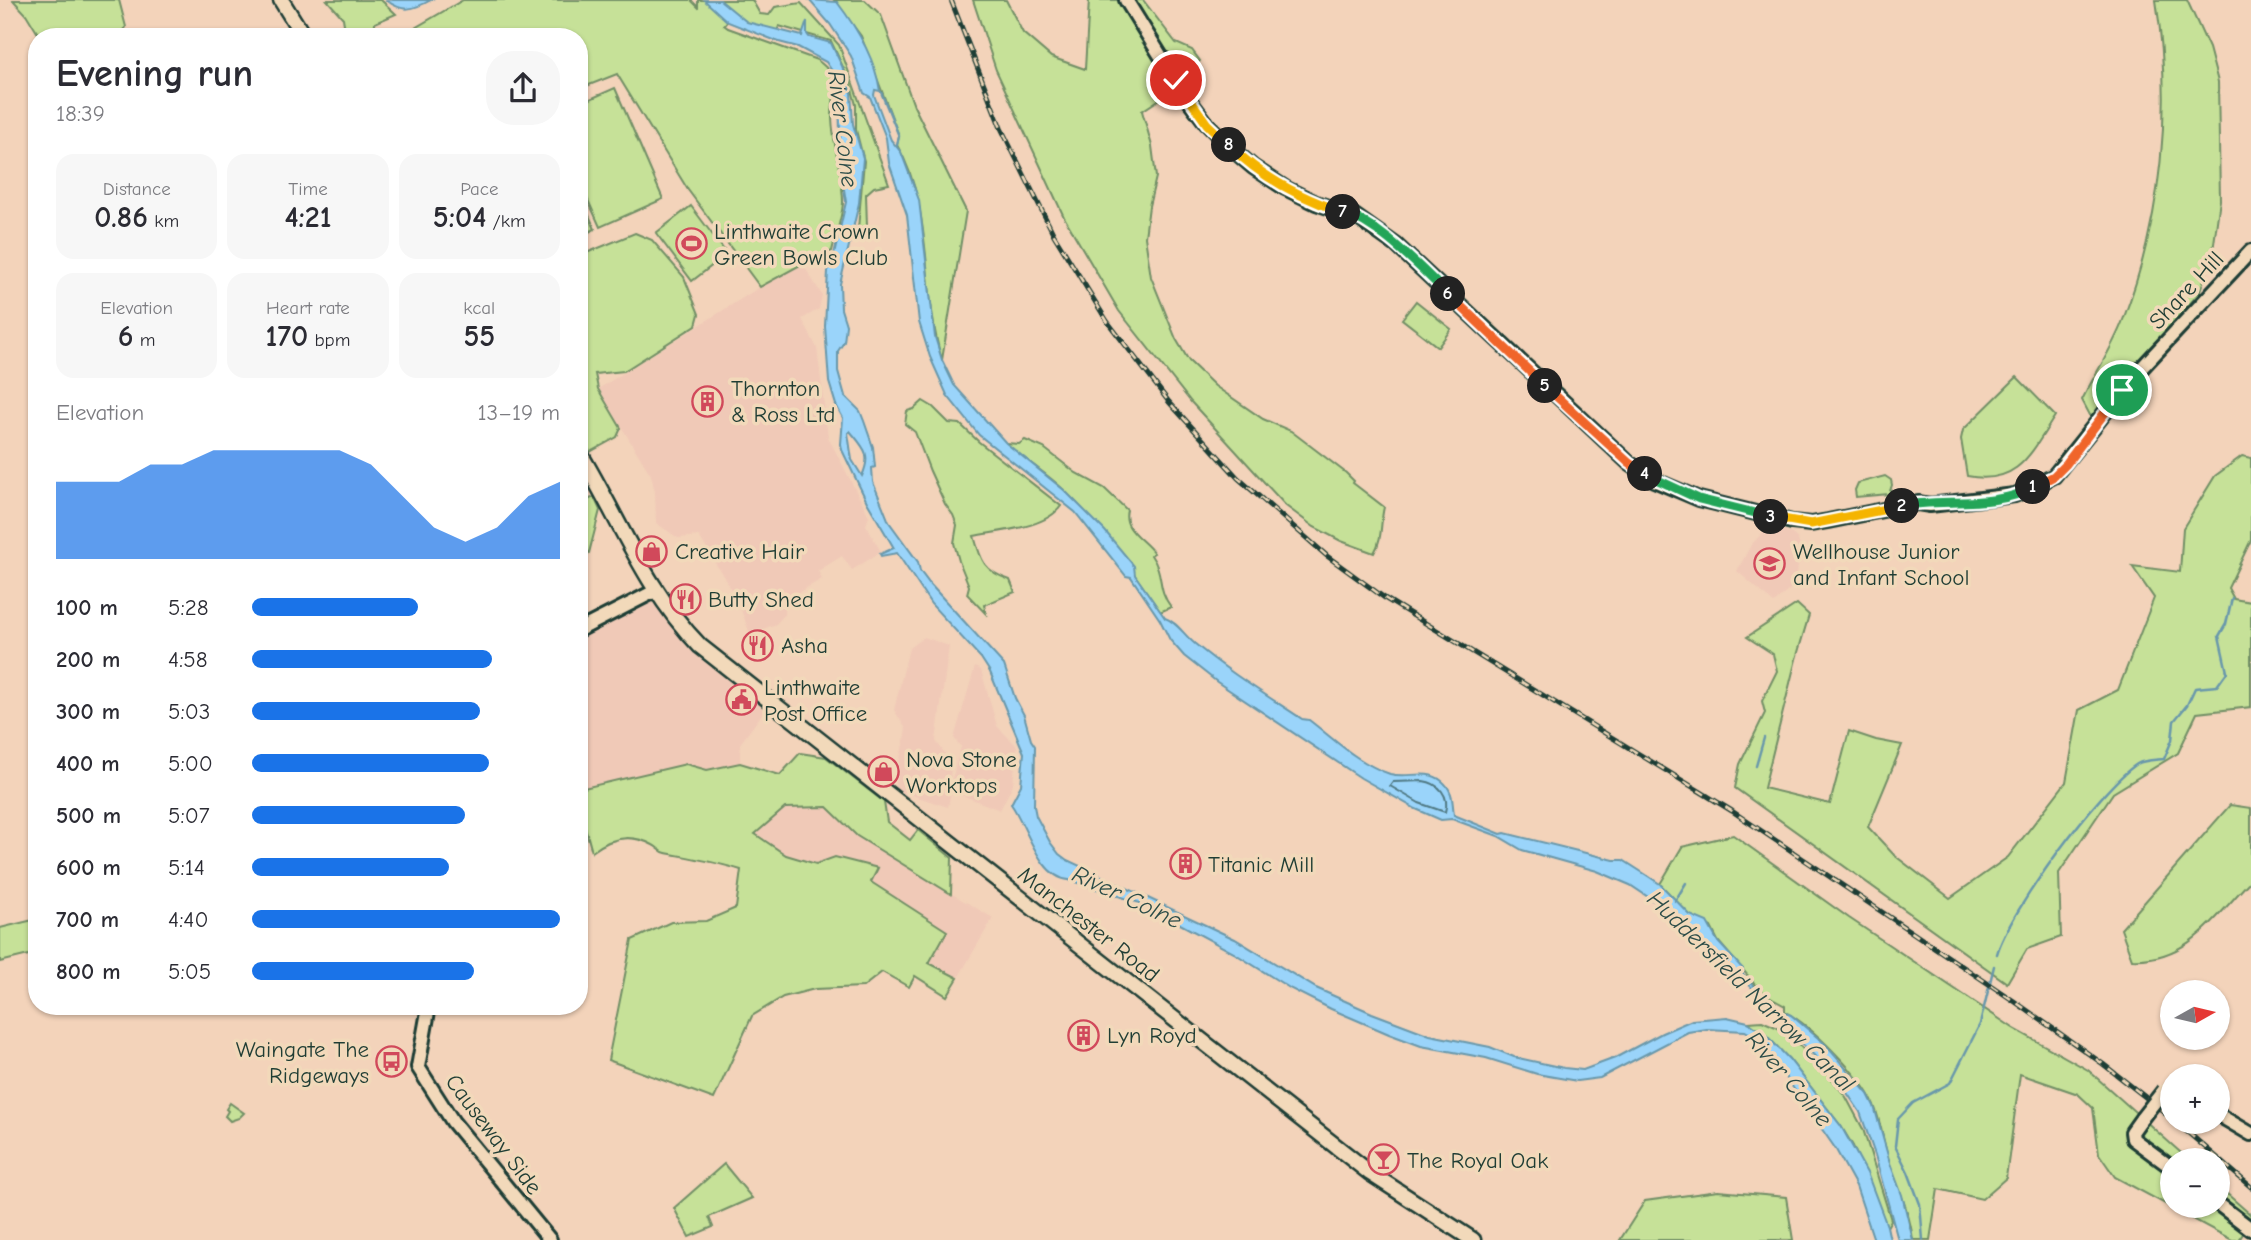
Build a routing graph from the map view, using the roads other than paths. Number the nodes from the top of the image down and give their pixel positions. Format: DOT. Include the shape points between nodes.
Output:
graph roads {
  1 [pos="281,0"];
  2 [pos="1126,0"];
  3 [pos="298,28"];
  4 [pos="2251,251"];
  5 [pos="588,468"];
  6 [pos="655,591"];
  7 [pos="588,624"];
  8 [pos="427,1015"];
  9 [pos="2160,1097"];
  10 [pos="2230,1121"];
  11 [pos="2251,1133"];
  12 [pos="2160,1159"];
  13 [pos="2230,1213"];
  14 [pos="2251,1229"];
  15 [pos="550,1240"];
  16 [pos="1473,1240"];
  1 -- 3 [label="main road"];
  2 -- 4 [label="street, Share Hill" via="1207,124 1253,167 1316,203 1355,216 1395,246 1629,463 1654,480 1699,499 1780,520 1811,524 1918,503 2015,495 2054,476 2135,375"];
  5 -- 6 [label="main road, Manchester Road"];
  6 -- 7 [label="street"];
  6 -- 16 [label="main road, Manchester Road" via="677,622 732,673 1370,1173"];
  8 -- 15 [label="street, Causeway Side" via="418,1067 453,1122"];
  9 -- 12 [label="street, bridge" via="2132,1132 2133,1139"];
  10 -- 11 [label="street"];
  13 -- 14 [label="street"];
}
